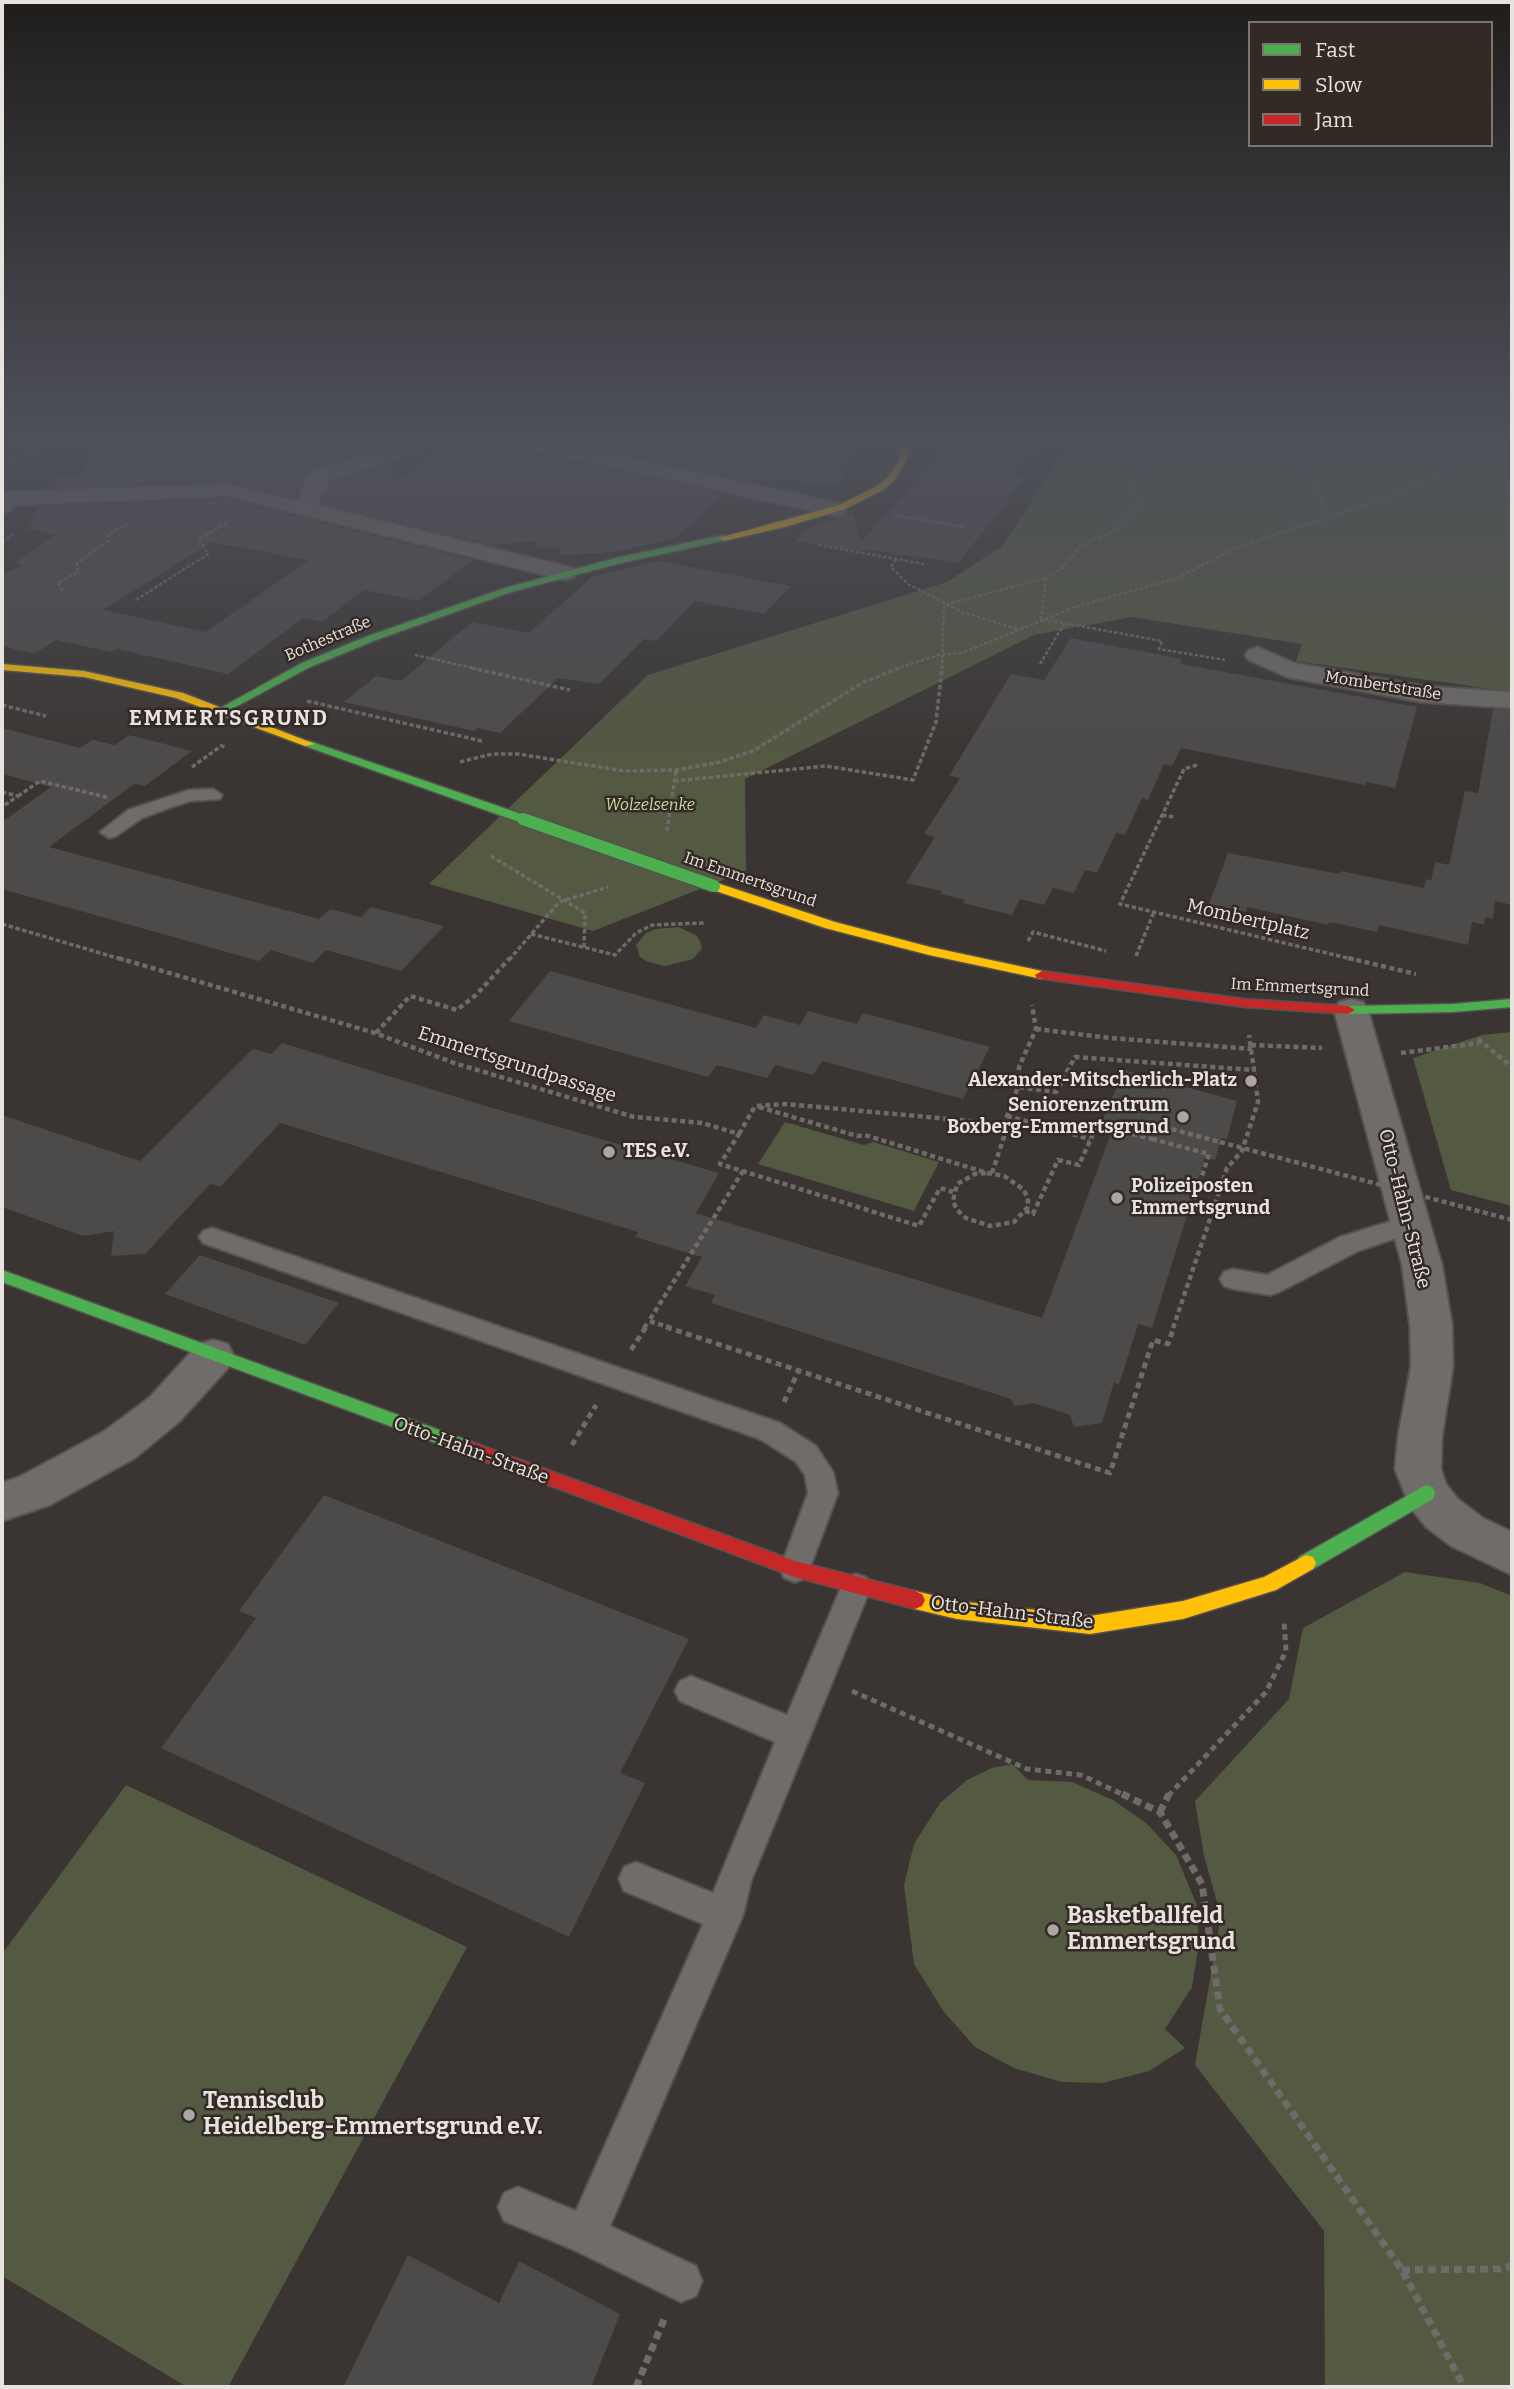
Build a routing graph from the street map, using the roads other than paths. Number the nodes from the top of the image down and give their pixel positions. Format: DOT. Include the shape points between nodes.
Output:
graph roads {
  1 [pos="477,551"];
  2 [pos="662,551"];
  3 [pos="565,573"];
  4 [pos="1258,655"];
  5 [pos="2,667"];
  6 [pos="1512,700"];
  7 [pos="222,710"];
  8 [pos="213,795"];
  9 [pos="108,832"];
  10 [pos="1512,1003"];
  11 [pos="1351,1010"];
  12 [pos="1410,1224"];
  13 [pos="212,1237"];
  14 [pos="2,1276"];
  15 [pos="1233,1279"];
  16 [pos="213,1356"];
  17 [pos="1426,1493"];
  18 [pos="2,1502"];
  19 [pos="1512,1555"];
  20 [pos="795,1569"];
  21 [pos="856,1587"];
  22 [pos="691,1690"];
  23 [pos="795,1734"];
  24 [pos="636,1879"];
  25 [pos="725,1915"];
  26 [pos="518,2207"];
  27 [pos="586,2235"];
  28 [pos="681,2281"];
  1 -- 3 [label="street"];
  2 -- 3 [label="street, Bothestraße"];
  3 -- 7 [label="street, Bothestraße" via="451,608 359,643 306,665"];
  4 -- 6 [label="street, Mombertstraße" via="1287,669 1422,694"];
  5 -- 7 [label="street, Im Emmertsgrund" via="113,679"];
  7 -- 11 [label="street, Im Emmertsgrund, bridge" via="830,925 1057,978 1244,1003"];
  8 -- 9 [label="lane" via="162,804 135,814"];
  10 -- 11 [label="street, Im Emmertsgrund"];
  11 -- 12 [label="street, Otto-Hahn-Straße"];
  12 -- 15 [label="lane" via="1349,1244 1270,1285"];
  12 -- 17 [label="street, Otto-Hahn-Straße" via="1431,1325 1433,1366 1418,1469"];
  13 -- 20 [label="lane" via="770,1431 806,1454 820,1472 824,1493"];
  14 -- 16 [label="street, Otto-Hahn-Straße"];
  16 -- 18 [label="street" via="165,1409 119,1445 34,1491"];
  16 -- 20 [label="street, Otto-Hahn-Straße"];
  17 -- 19 [label="street" via="1467,1532"];
  17 -- 21 [label="street, Otto-Hahn-Straße" via="1269,1584 1183,1610 1090,1625 957,1611"];
  20 -- 21 [label="street, Otto-Hahn-Straße"];
  21 -- 23 [label="lane"];
  22 -- 23 [label="lane"];
  23 -- 25 [label="lane" via="734,1881"];
  24 -- 25 [label="lane"];
  25 -- 27 [label="lane"];
  26 -- 27 [label="lane"];
  27 -- 28 [label="lane"];
}
